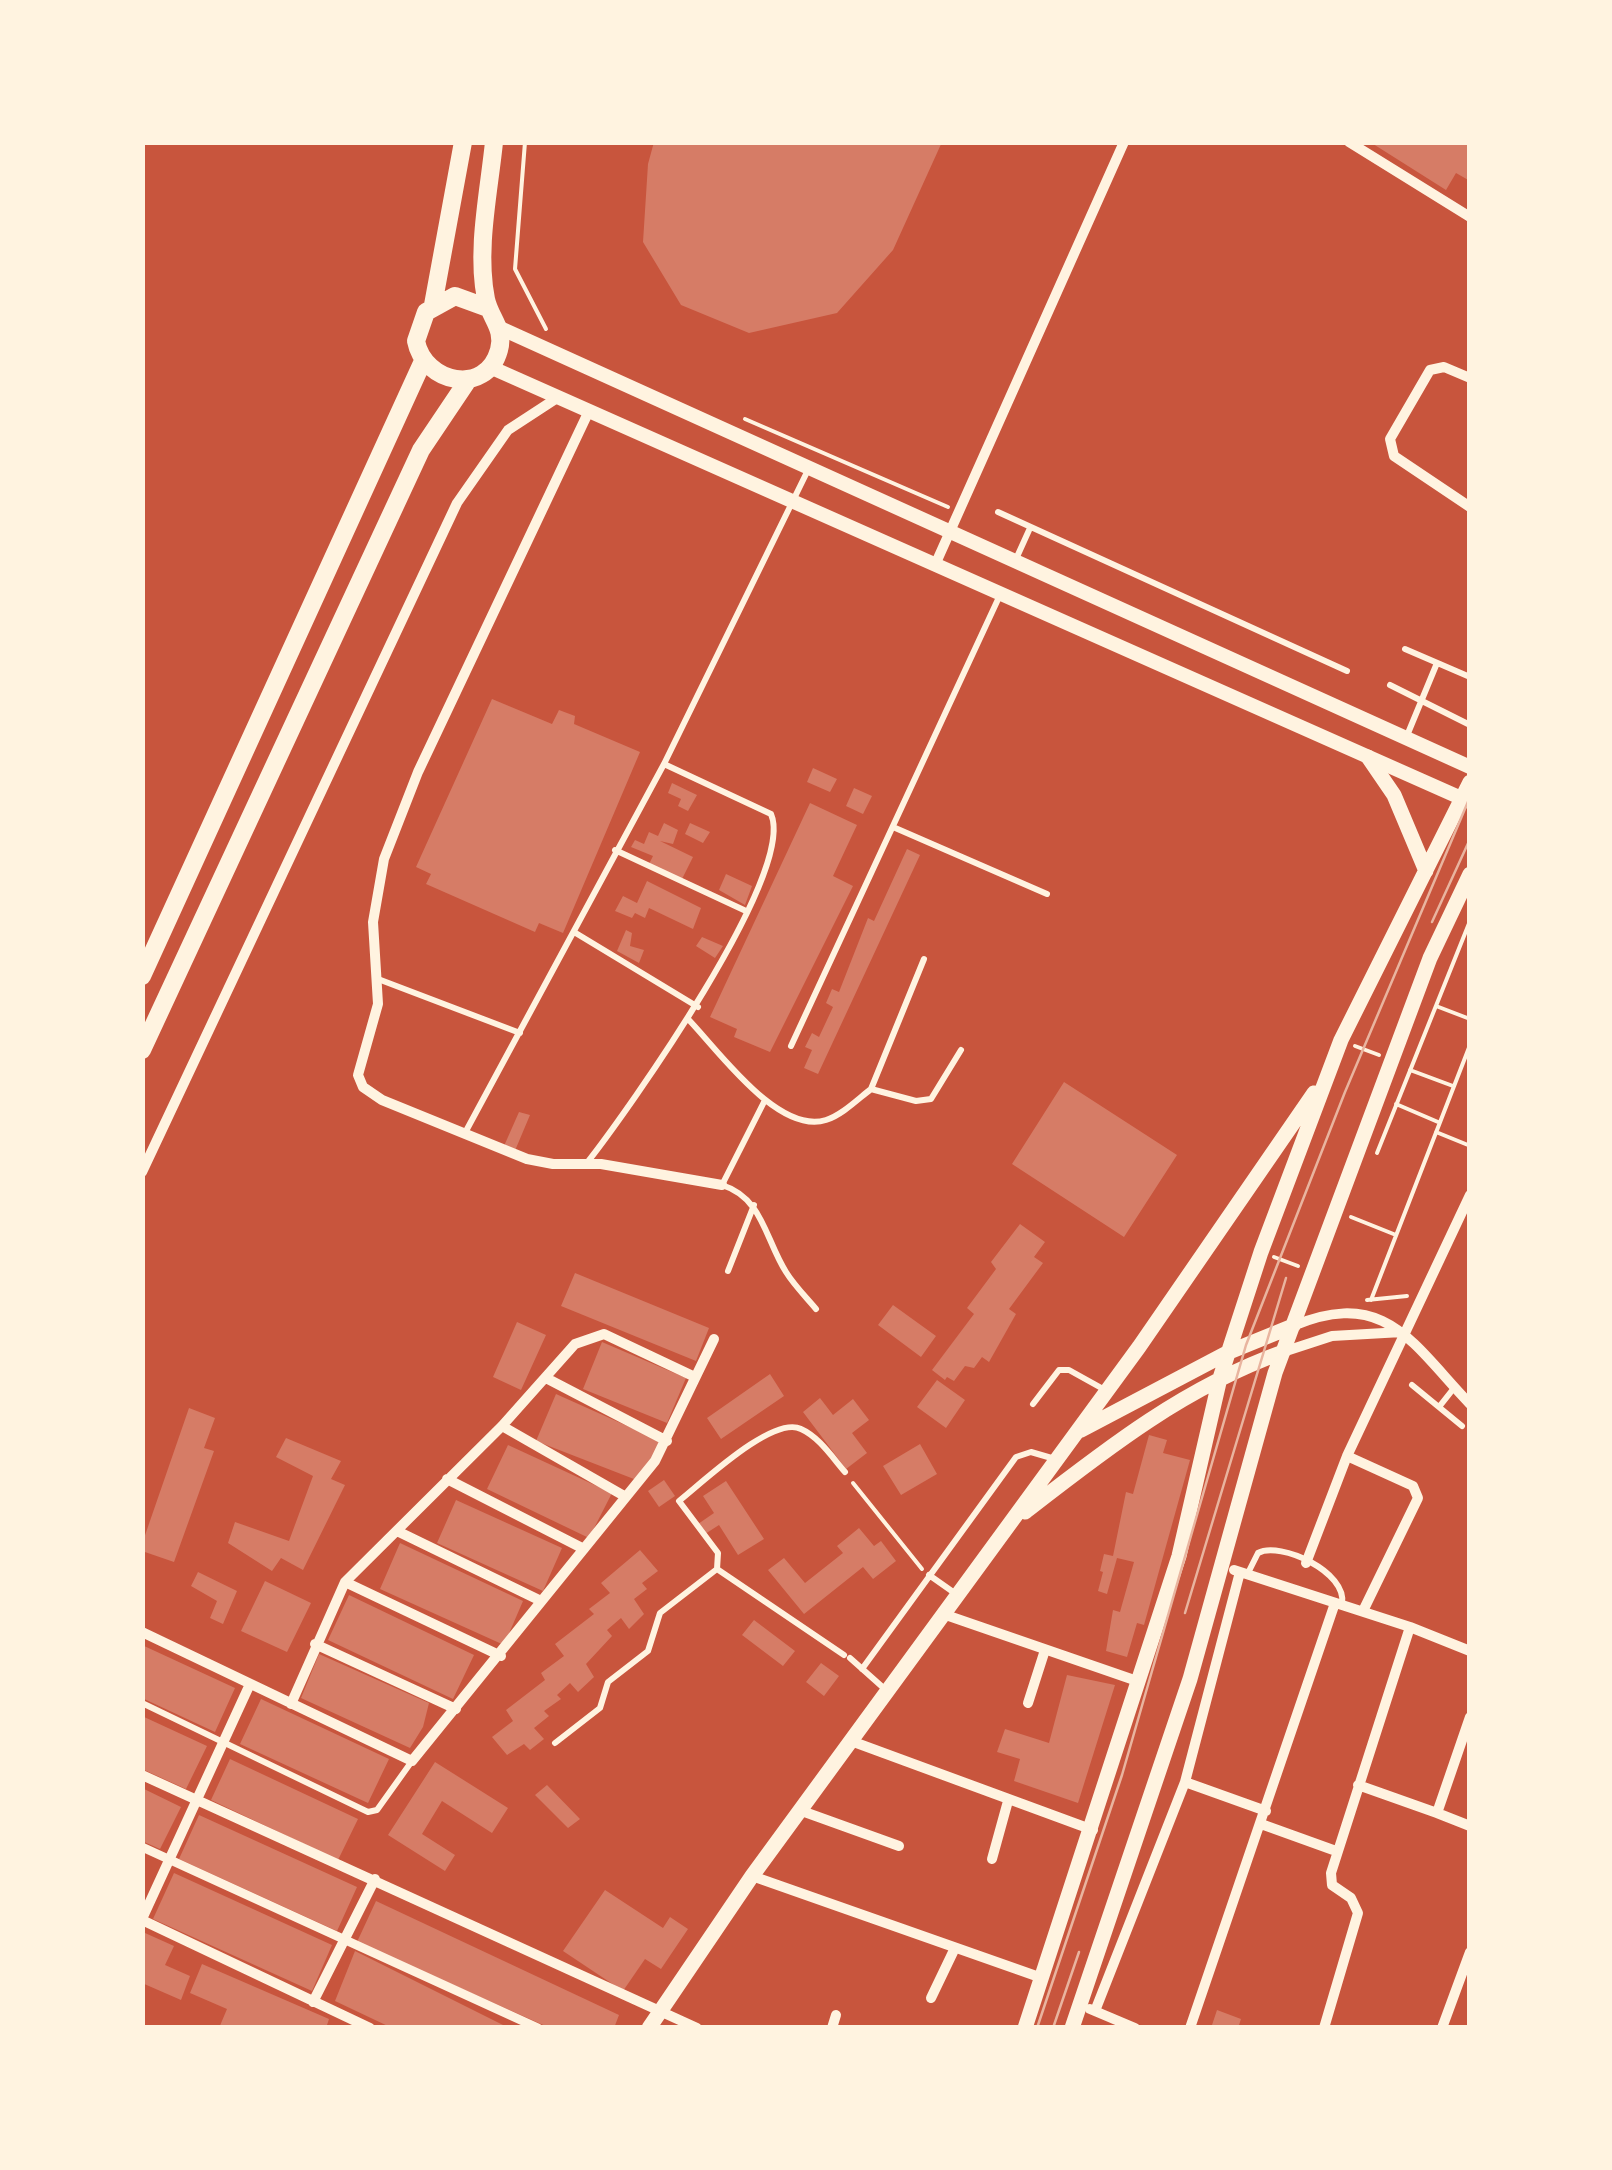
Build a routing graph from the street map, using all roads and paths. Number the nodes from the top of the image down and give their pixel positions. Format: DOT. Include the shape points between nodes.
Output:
graph roads {
  1 [pos="463,142"];
  2 [pos="494,142"];
  3 [pos="525,142"];
  4 [pos="1124,142"];
  5 [pos="1349,142"];
  6 [pos="1470,218"];
  7 [pos="433,305"];
  8 [pos="488,308"];
  9 [pos="500,328"];
  10 [pos="548,334"];
  11 [pos="422,361"];
  12 [pos="490,367"];
  13 [pos="1470,378"];
  14 [pos="468,380"];
  15 [pos="556,398"];
  16 [pos="588,413"];
  17 [pos="742,418"];
  18 [pos="808,470"];
  19 [pos="791,502"];
  20 [pos="1470,507"];
  21 [pos="959,512"];
  22 [pos="998,512"];
  23 [pos="1030,528"];
  24 [pos="949,533"];
  25 [pos="1014,562"];
  26 [pos="935,566"];
  27 [pos="1000,595"];
  28 [pos="1405,649"];
  29 [pos="1437,662"];
  30 [pos="1347,671"];
  31 [pos="1470,676"];
  32 [pos="1390,685"];
  33 [pos="1421,700"];
  34 [pos="1470,725"];
  35 [pos="1405,739"];
  36 [pos="1368,757"];
  37 [pos="664,764"];
  38 [pos="1470,766"];
  39 [pos="1470,782"];
  40 [pos="1466,800"];
  41 [pos="893,826"];
  42 [pos="615,850"];
  43 [pos="1426,871"];
  44 [pos="1470,874"];
  45 [pos="1047,894"];
  46 [pos="746,912"];
  47 [pos="1470,921"];
  48 [pos="574,932"];
  49 [pos="924,959"];
  50 [pos="142,976"];
  51 [pos="377,978"];
  52 [pos="1436,1006"];
  53 [pos="698,1007"];
  54 [pos="688,1019"];
  55 [pos="1470,1019"];
  56 [pos="520,1033"];
  57 [pos="1341,1040"];
  58 [pos="1470,1044"];
  59 [pos="791,1046"];
  60 [pos="142,1050"];
  61 [pos="961,1050"];
  62 [pos="1392,1060"];
  63 [pos="1410,1070"];
  64 [pos="1328,1074"];
  65 [pos="1454,1086"];
  66 [pos="871,1089"];
  67 [pos="764,1100"];
  68 [pos="1396,1104"];
  69 [pos="1440,1123"];
  70 [pos="466,1130"];
  71 [pos="1436,1132"];
  72 [pos="1468,1145"];
  73 [pos="586,1164"];
  74 [pos="1371,1169"];
  75 [pos="142,1172"];
  76 [pos="722,1185"];
  77 [pos="1470,1195"];
  78 [pos="1358,1201"];
  79 [pos="754,1204"];
  80 [pos="1352,1217"];
  81 [pos="1346,1232"];
  82 [pos="1396,1235"];
  83 [pos="728,1271"];
  84 [pos="1413,1289"];
  85 [pos="1371,1300"];
  86 [pos="1354,1302"];
  87 [pos="816,1309"];
  88 [pos="1292,1326"];
  89 [pos="1402,1332"];
  90 [pos="714,1340"];
  91 [pos="1229,1352"];
  92 [pos="1283,1352"];
  93 [pos="695,1377"];
  94 [pos="546,1378"];
  95 [pos="1220,1378"];
  96 [pos="1412,1385"];
  97 [pos="1454,1388"];
  98 [pos="1106,1391"];
  99 [pos="1033,1404"];
  100 [pos="1470,1404"];
  101 [pos="1438,1407"];
  102 [pos="502,1426"];
  103 [pos="1462,1426"];
  104 [pos="1074,1434"];
  105 [pos="667,1442"];
  106 [pos="1346,1456"];
  107 [pos="1056,1460"];
  108 [pos="844,1472"];
  109 [pos="446,1479"];
  110 [pos="626,1496"];
  111 [pos="1010,1523"];
  112 [pos="396,1531"];
  113 [pos="584,1550"];
  114 [pos="1306,1563"];
  115 [pos="1222,1566"];
  116 [pos="717,1569"];
  117 [pos="1243,1574"];
  118 [pos="930,1575"];
  119 [pos="345,1582"];
  120 [pos="957,1594"];
  121 [pos="539,1600"];
  122 [pos="1338,1604"];
  123 [pos="1362,1611"];
  124 [pos="943,1614"];
  125 [pos="1410,1626"];
  126 [pos="142,1632"];
  127 [pos="315,1644"];
  128 [pos="1467,1645"];
  129 [pos="1045,1650"];
  130 [pos="502,1656"];
  131 [pos="862,1669"];
  132 [pos="1140,1682"];
  133 [pos="250,1684"];
  134 [pos="887,1691"];
  135 [pos="142,1703"];
  136 [pos="1028,1703"];
  137 [pos="292,1704"];
  138 [pos="456,1710"];
  139 [pos="1470,1717"];
  140 [pos="223,1741"];
  141 [pos="852,1741"];
  142 [pos="555,1742"];
  143 [pos="412,1762"];
  144 [pos="142,1775"];
  145 [pos="1185,1782"];
  146 [pos="1358,1785"];
  147 [pos="196,1801"];
  148 [pos="1008,1801"];
  149 [pos="799,1810"];
  150 [pos="1266,1811"];
  151 [pos="1437,1813"];
  152 [pos="1261,1824"];
  153 [pos="1470,1826"];
  154 [pos="1093,1830"];
  155 [pos="899,1846"];
  156 [pos="142,1847"];
  157 [pos="1336,1851"];
  158 [pos="166,1858"];
  159 [pos="992,1859"];
  160 [pos="752,1876"];
  161 [pos="375,1879"];
  162 [pos="142,1919"];
  163 [pos="343,1940"];
  164 [pos="954,1950"];
  165 [pos="1470,1952"];
  166 [pos="1042,1978"];
  167 [pos="931,1998"];
  168 [pos="313,2002"];
  169 [pos="1087,2008"];
  170 [pos="660,2013"];
  171 [pos="836,2015"];
  172 [pos="370,2028"];
  173 [pos="538,2028"];
  174 [pos="650,2028"];
  175 [pos="698,2028"];
  176 [pos="832,2028"];
  177 [pos="1025,2028"];
  178 [pos="1072,2028"];
  179 [pos="1136,2028"];
  180 [pos="1190,2028"];
  181 [pos="1324,2028"];
  182 [pos="1442,2028"];
  1 -- 7 [label="main road"];
  2 -- 8 [label="main road" via="483,264"];
  3 -- 10 [label="path" via="515,269"];
  4 -- 21 [label="street"];
  5 -- 6 [label="street"];
  7 -- 8 [label="main road" via="467,297"];
  7 -- 11 [label="main road" via="417,331"];
  8 -- 9 [label="main road"];
  9 -- 12 [label="main road" via="500,349"];
  9 -- 18 [label="street"];
  11 -- 14 [label="main road" via="442,377"];
  11 -- 50 [label="main road"];
  12 -- 14 [label="main road"];
  12 -- 15 [label="street"];
  13 -- 20 [label="street" via="1444,367 1430,370 1390,439 1394,456"];
  14 -- 60 [label="main road" via="414,466"];
  15 -- 16 [label="street"];
  15 -- 75 [label="street" via="508,430 462,494"];
  16 -- 19 [label="street"];
  16 -- 51 [label="street" via="418,772 384,859 374,922"];
  17 -- 21 [label="path"];
  18 -- 19 [label="lane"];
  18 -- 24 [label="street"];
  19 -- 26 [label="street"];
  19 -- 37 [label="lane"];
  21 -- 24 [label="street"];
  22 -- 23 [label="lane"];
  23 -- 25 [label="lane"];
  23 -- 30 [label="lane"];
  24 -- 25 [label="street"];
  24 -- 26 [label="street"];
  25 -- 35 [label="street"];
  26 -- 27 [label="street"];
  27 -- 36 [label="street"];
  27 -- 41 [label="lane"];
  28 -- 29 [label="lane"];
  29 -- 31 [label="lane"];
  29 -- 33 [label="lane"];
  32 -- 33 [label="lane"];
  33 -- 34 [label="lane"];
  33 -- 35 [label="lane"];
  35 -- 38 [label="street"];
  36 -- 40 [label="street"];
  36 -- 43 [label="main road" via="1390,785"];
  37 -- 42 [label="lane"];
  37 -- 46 [label="lane" via="771,814 774,847"];
  39 -- 40 [label="main road"];
  40 -- 43 [label="main road"];
  41 -- 45 [label="lane"];
  41 -- 59 [label="lane"];
  42 -- 46 [label="lane"];
  42 -- 48 [label="lane"];
  43 -- 57 [label="main road"];
  44 -- 62 [label="main road"];
  46 -- 53 [label="lane"];
  47 -- 52 [label="path"];
  48 -- 53 [label="lane"];
  48 -- 56 [label="lane"];
  49 -- 66 [label="lane"];
  51 -- 56 [label="lane"];
  51 -- 70 [label="street" via="378,1004 358,1075 363,1087"];
  52 -- 55 [label="path"];
  52 -- 63 [label="path"];
  53 -- 54 [label="lane"];
  54 -- 67 [label="lane"];
  54 -- 73 [label="lane"];
  56 -- 70 [label="lane"];
  57 -- 62 [label="path"];
  57 -- 64 [label="main road"];
  58 -- 65 [label="path"];
  61 -- 66 [label="lane" via="932,1099"];
  62 -- 88 [label="main road"];
  63 -- 65 [label="path"];
  63 -- 68 [label="path"];
  64 -- 91 [label="main road"];
  64 -- 98 [label="main road"];
  65 -- 69 [label="path"];
  66 -- 67 [label="lane" via="831,1119 814,1122 795,1120"];
  67 -- 76 [label="lane"];
  68 -- 69 [label="path"];
  68 -- 74 [label="path"];
  69 -- 71 [label="path"];
  70 -- 73 [label="street" via="528,1159"];
  71 -- 72 [label="path"];
  71 -- 82 [label="path"];
  73 -- 76 [label="street"];
  76 -- 79 [label="lane"];
  77 -- 89 [label="street"];
  78 -- 80 [label="path"];
  79 -- 83 [label="lane"];
  79 -- 87 [label="lane" via="788,1274"];
  80 -- 81 [label="path"];
  80 -- 82 [label="path"];
  82 -- 85 [label="path"];
  84 -- 85 [label="path" via="1402,1298"];
  85 -- 86 [label="path"];
  88 -- 89 [label="street" via="1336,1314 1381,1318"];
  88 -- 91 [label="main road"];
  88 -- 92 [label="main road"];
  89 -- 92 [label="street" via="1332,1336"];
  89 -- 97 [label="street"];
  89 -- 106 [label="street"];
  90 -- 93 [label="street"];
  91 -- 95 [label="main road"];
  91 -- 104 [label="main road"];
  92 -- 95 [label="main road"];
  92 -- 115 [label="main road"];
  93 -- 94 [label="street" via="604,1334 575,1344"];
  93 -- 105 [label="street"];
  94 -- 102 [label="street"];
  94 -- 105 [label="street"];
  95 -- 111 [label="main road" via="1141,1424"];
  95 -- 132 [label="main road" via="1196,1496"];
  96 -- 101 [label="lane"];
  97 -- 100 [label="street"];
  97 -- 101 [label="lane"];
  98 -- 99 [label="lane" via="1060,1370"];
  98 -- 104 [label="main road"];
  101 -- 103 [label="lane"];
  102 -- 109 [label="street"];
  102 -- 110 [label="street"];
  104 -- 107 [label="main road"];
  105 -- 110 [label="street"];
  106 -- 114 [label="street"];
  106 -- 123 [label="street" via="1413,1486 1418,1498"];
  107 -- 111 [label="main road"];
  107 -- 118 [label="lane" via="1031,1452 1016,1456"];
  108 -- 116 [label="lane" via="802,1429 769,1431 679,1501 718,1553"];
  108 -- 118 [label="path"];
  109 -- 112 [label="street"];
  109 -- 113 [label="street"];
  110 -- 113 [label="street"];
  111 -- 120 [label="main road"];
  112 -- 119 [label="street"];
  112 -- 121 [label="street"];
  113 -- 121 [label="street"];
  114 -- 117 [label="lane" via="1266,1548"];
  114 -- 122 [label="lane" via="1338,1580"];
  115 -- 117 [label="street"];
  115 -- 169 [label="main road"];
  116 -- 131 [label="lane"];
  116 -- 142 [label="lane" via="660,1613 648,1650 608,1682 600,1708"];
  117 -- 122 [label="street"];
  117 -- 145 [label="street"];
  118 -- 120 [label="lane"];
  118 -- 131 [label="lane"];
  119 -- 127 [label="street"];
  119 -- 130 [label="street"];
  120 -- 124 [label="main road"];
  121 -- 130 [label="street"];
  122 -- 123 [label="street"];
  122 -- 150 [label="street"];
  123 -- 125 [label="street"];
  124 -- 129 [label="street"];
  124 -- 134 [label="main road"];
  125 -- 128 [label="street"];
  125 -- 146 [label="street"];
  126 -- 133 [label="street"];
  127 -- 137 [label="street"];
  127 -- 138 [label="street"];
  129 -- 132 [label="street"];
  129 -- 136 [label="street"];
  130 -- 138 [label="street"];
  131 -- 134 [label="lane"];
  132 -- 154 [label="main road"];
  133 -- 137 [label="street"];
  133 -- 140 [label="street"];
  134 -- 141 [label="main road"];
  135 -- 140 [label="lane"];
  137 -- 143 [label="street"];
  138 -- 143 [label="street"];
  139 -- 151 [label="street"];
  140 -- 143 [label="lane" via="368,1812 377,1810"];
  140 -- 147 [label="street"];
  141 -- 148 [label="street"];
  141 -- 149 [label="main road"];
  144 -- 147 [label="street"];
  145 -- 150 [label="street"];
  145 -- 169 [label="street"];
  146 -- 151 [label="street"];
  146 -- 157 [label="street"];
  147 -- 158 [label="street"];
  147 -- 161 [label="street"];
  148 -- 154 [label="street"];
  148 -- 159 [label="street"];
  149 -- 155 [label="street"];
  149 -- 160 [label="main road"];
  150 -- 152 [label="street"];
  151 -- 153 [label="street"];
  152 -- 157 [label="street"];
  152 -- 180 [label="street"];
  154 -- 166 [label="main road"];
  156 -- 158 [label="street"];
  157 -- 181 [label="street" via="1330,1880 1358,1913"];
  158 -- 162 [label="street"];
  158 -- 163 [label="street"];
  160 -- 164 [label="street"];
  160 -- 170 [label="main road"];
  161 -- 163 [label="street"];
  161 -- 170 [label="street"];
  162 -- 168 [label="street"];
  163 -- 168 [label="street"];
  163 -- 173 [label="street"];
  164 -- 166 [label="street"];
  164 -- 167 [label="street"];
  165 -- 182 [label="street"];
  166 -- 177 [label="main road"];
  168 -- 172 [label="street"];
  169 -- 178 [label="main road"];
  169 -- 179 [label="street"];
  170 -- 174 [label="main road"];
  170 -- 175 [label="street"];
  171 -- 176 [label="street"];
}
